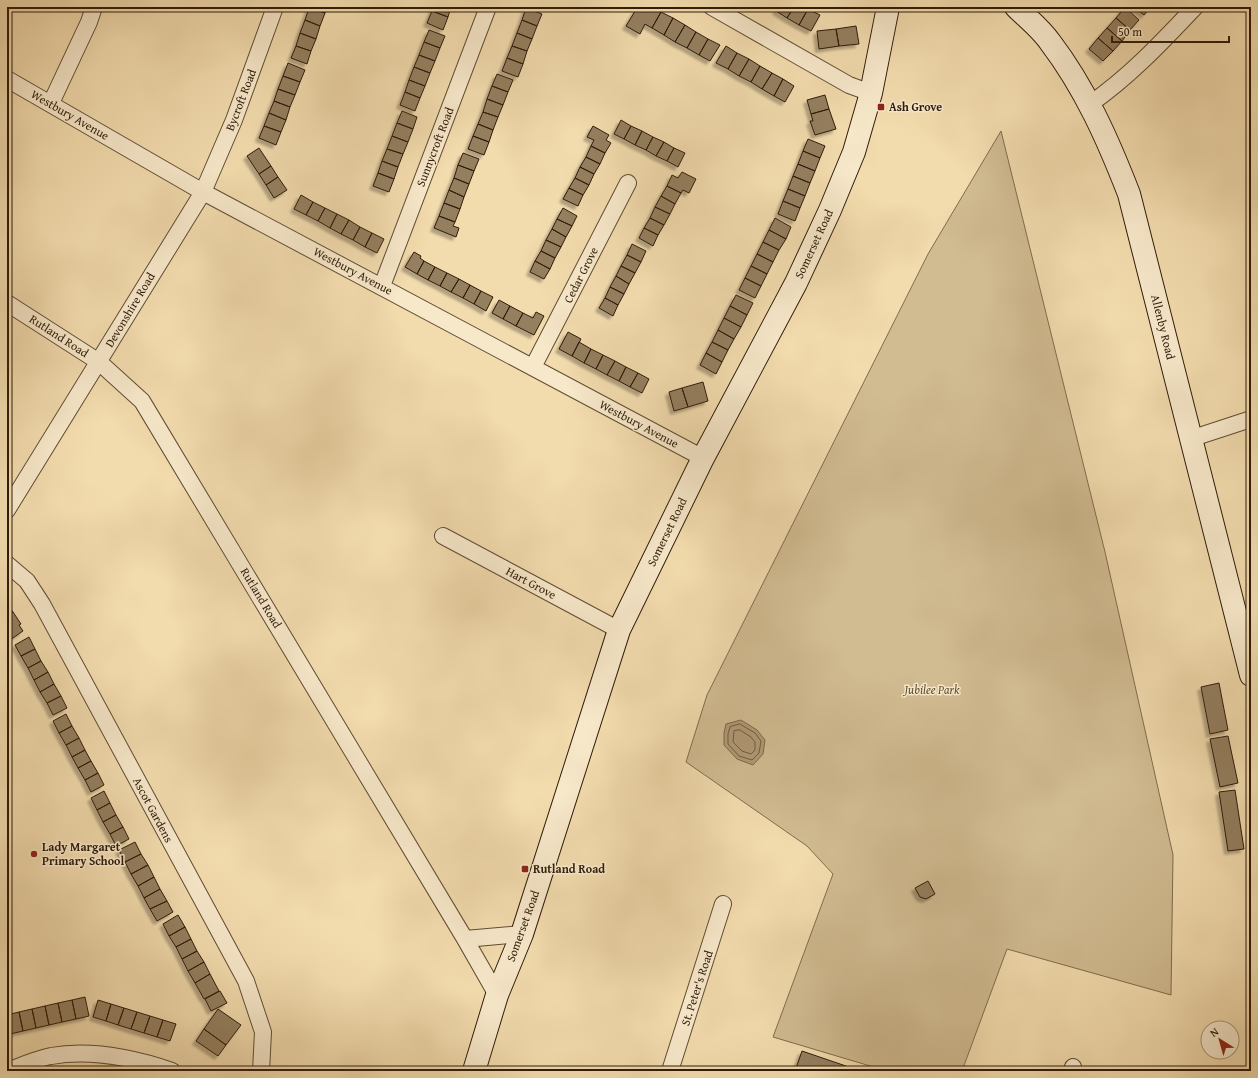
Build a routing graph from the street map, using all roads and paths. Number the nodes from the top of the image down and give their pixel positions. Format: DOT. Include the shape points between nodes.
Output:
graph roads {
  1 [pos="94,7"];
  2 [pos="275,7"];
  3 [pos="488,7"];
  4 [pos="712,7"];
  5 [pos="888,7"];
  6 [pos="1016,7"];
  7 [pos="1195,7"];
  8 [pos="7,79"];
  9 [pos="871,93"];
  10 [pos="51,103"];
  11 [pos="1090,104"];
  12 [pos="628,183"];
  13 [pos="203,192"];
  14 [pos="382,286"];
  15 [pos="7,303"];
  16 [pos="99,362"];
  17 [pos="533,367"];
  18 [pos="1251,419"];
  19 [pos="1190,439"];
  20 [pos="703,458"];
  21 [pos="7,510"];
  22 [pos="443,536"];
  23 [pos="7,564"];
  24 [pos="619,630"];
  25 [pos="1251,675"];
  26 [pos="723,904"];
  27 [pos="522,934"];
  28 [pos="465,939"];
  29 [pos="497,995"];
  30 [pos="8,1071"];
  31 [pos="172,1071"];
  32 [pos="261,1071"];
  33 [pos="474,1071"];
  34 [pos="670,1071"];
  1 -- 10 [label="street"];
  2 -- 13 [label="street, Bycroft Road" via="234,120"];
  3 -- 14 [label="street, Sunnycroft Road"];
  4 -- 9 [label="street" via="849,86"];
  5 -- 9 [label="street, Somerset Road"];
  6 -- 11 [label="street, Allenby Road" via="1049,40"];
  7 -- 11 [label="street" via="1109,91"];
  8 -- 10 [label="street, Westbury Avenue"];
  9 -- 20 [label="street, Somerset Road" via="854,152 830,210 796,283"];
  10 -- 13 [label="street, Westbury Avenue"];
  11 -- 19 [label="street, Allenby Road" via="1129,194"];
  12 -- 17 [label="street, Cedar Grove"];
  13 -- 14 [label="street, Westbury Avenue"];
  13 -- 16 [label="street, Devonshire Road"];
  14 -- 17 [label="street, Westbury Avenue"];
  15 -- 16 [label="street, Rutland Road"];
  16 -- 21 [label="street, Devonshire Road"];
  16 -- 28 [label="street, Rutland Road" via="142,400"];
  17 -- 20 [label="street, Westbury Avenue"];
  18 -- 19 [label="street"];
  19 -- 25 [label="street, Allenby Road"];
  20 -- 24 [label="street, Somerset Road"];
  22 -- 24 [label="street, Hart Grove"];
  23 -- 32 [label="street, Ascot Gardens" via="27,581 42,604 246,981 263,1032"];
  24 -- 27 [label="street, Somerset Road"];
  26 -- 34 [label="street, St. Peter's Road"];
  27 -- 28 [label="street"];
  27 -- 29 [label="street, Somerset Road"];
  28 -- 29 [label="street, Rutland Road"];
  29 -- 33 [label="street, Somerset Road"];
  30 -- 31 [label="street" via="52,1056 85,1054 147,1062"];
}
